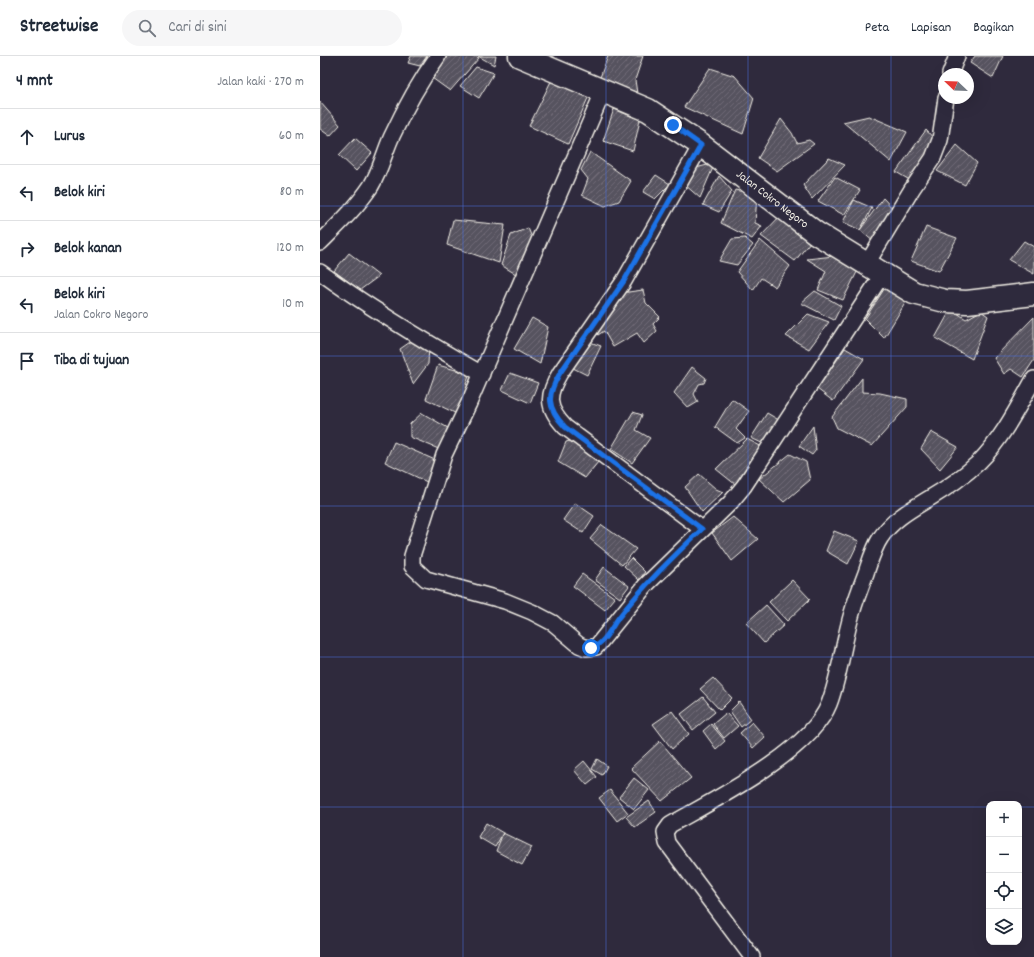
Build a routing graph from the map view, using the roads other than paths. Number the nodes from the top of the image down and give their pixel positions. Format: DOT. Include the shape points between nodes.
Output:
graph roads {
  1 [pos="438,56"];
  2 [pos="520,56"];
  3 [pos="957,56"];
  4 [pos="952,68"];
  5 [pos="603,92"];
  6 [pos="945,104"];
  7 [pos="701,145"];
  8 [pos="320,243"];
  9 [pos="874,270"];
  10 [pos="320,272"];
  11 [pos="1034,294"];
  12 [pos="482,374"];
  13 [pos="1034,379"];
  14 [pos="702,529"];
  15 [pos="752,957"];
  1 -- 8 [label="street" via="400,119 371,186 356,206"];
  2 -- 5 [label="street, Jalan Cokro Negoro"];
  3 -- 4 [label="street"];
  5 -- 7 [label="street, Jalan Cokro Negoro" via="648,110"];
  5 -- 12 [label="street"];
  6 -- 9 [label="street" via="940,140 933,158 912,190"];
  7 -- 9 [label="street, Jalan Cokro Negoro" via="816,233"];
  7 -- 14 [label="street" via="624,281 560,373 551,389 549,399 557,419 565,427"];
  9 -- 11 [label="street, Jalan Cokro Negoro" via="914,293 945,301 974,301"];
  9 -- 14 [label="street" via="748,480 730,503"];
  10 -- 12 [label="street" via="364,304"];
  12 -- 14 [label="street" via="444,455 414,548 412,566 426,579 532,612 553,623 580,645 591,648 602,642 646,585"];
  13 -- 15 [label="street" via="993,446 978,463 889,525 880,538 852,612 834,685 821,719 770,766 670,825 665,832 667,844"];
}
